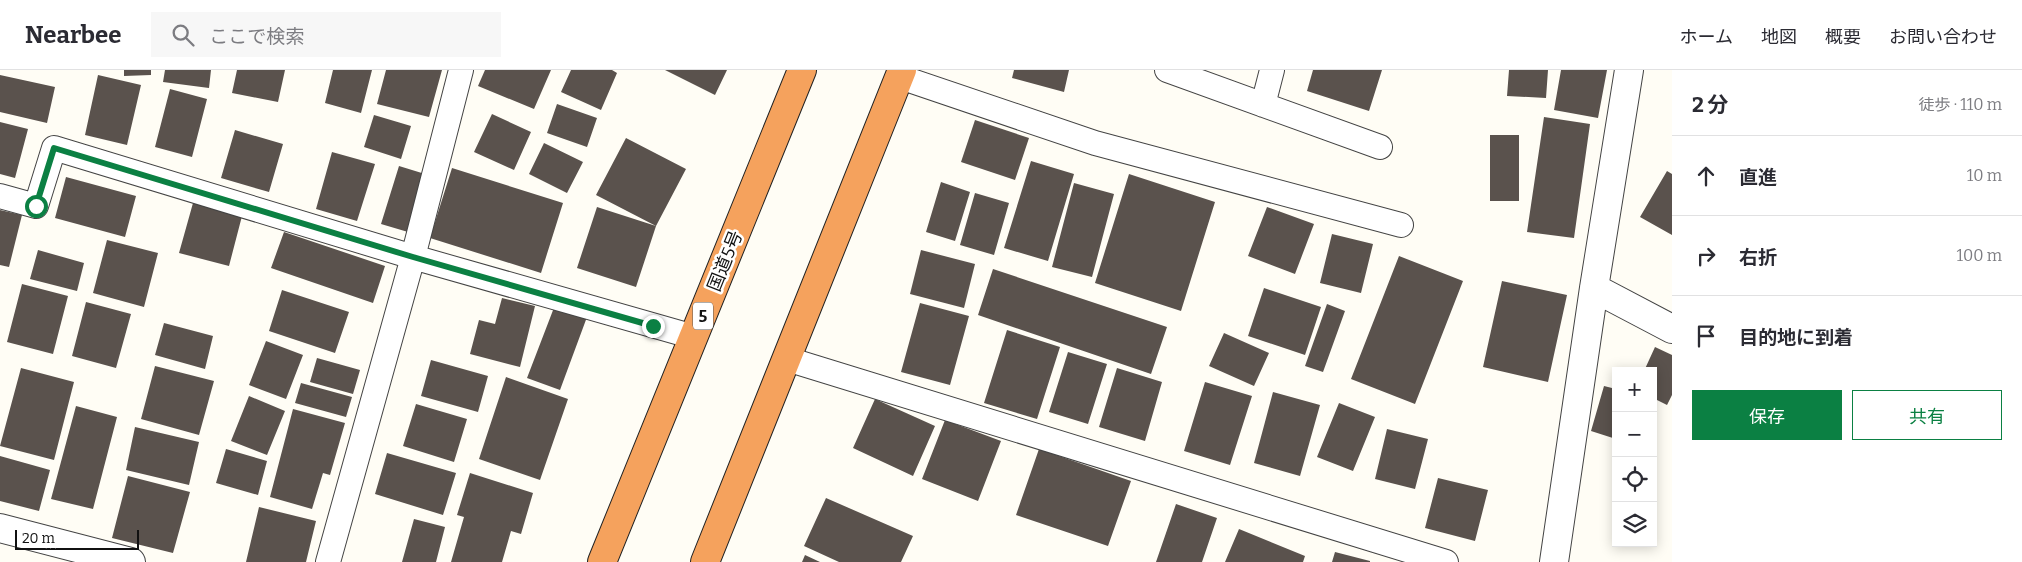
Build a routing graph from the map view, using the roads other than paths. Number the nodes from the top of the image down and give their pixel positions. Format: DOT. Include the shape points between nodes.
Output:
graph roads {
  1 [pos="461,70"];
  2 [pos="802,70"];
  3 [pos="1167,70"];
  4 [pos="1272,70"];
  5 [pos="1629,70"];
  6 [pos="901,73"];
  7 [pos="1263,105"];
  8 [pos="1380,147"];
  9 [pos="0,196"];
  10 [pos="1401,225"];
  11 [pos="413,257"];
  12 [pos="1594,288"];
  13 [pos="1672,329"];
  14 [pos="694,337"];
  15 [pos="787,359"];
  16 [pos="0,528"];
  17 [pos="131,562"];
  18 [pos="328,562"];
  19 [pos="602,562"];
  20 [pos="706,562"];
  21 [pos="1446,562"];
  22 [pos="1554,562"];
  1 -- 11 [label="lane"];
  2 -- 14 [label="highway, 国道5号 / 5"];
  3 -- 7 [label="lane"];
  4 -- 7 [label="lane"];
  5 -- 12 [label="street"];
  6 -- 10 [label="lane" via="1095,143"];
  6 -- 15 [label="highway"];
  7 -- 8 [label="lane"];
  9 -- 11 [label="lane" via="36,206 54,148"];
  11 -- 14 [label="lane"];
  11 -- 18 [label="lane"];
  12 -- 13 [label="street"];
  12 -- 22 [label="street"];
  14 -- 19 [label="highway, 国道5号 / 5"];
  15 -- 20 [label="highway"];
  15 -- 21 [label="lane"];
  16 -- 17 [label="street"];
}
